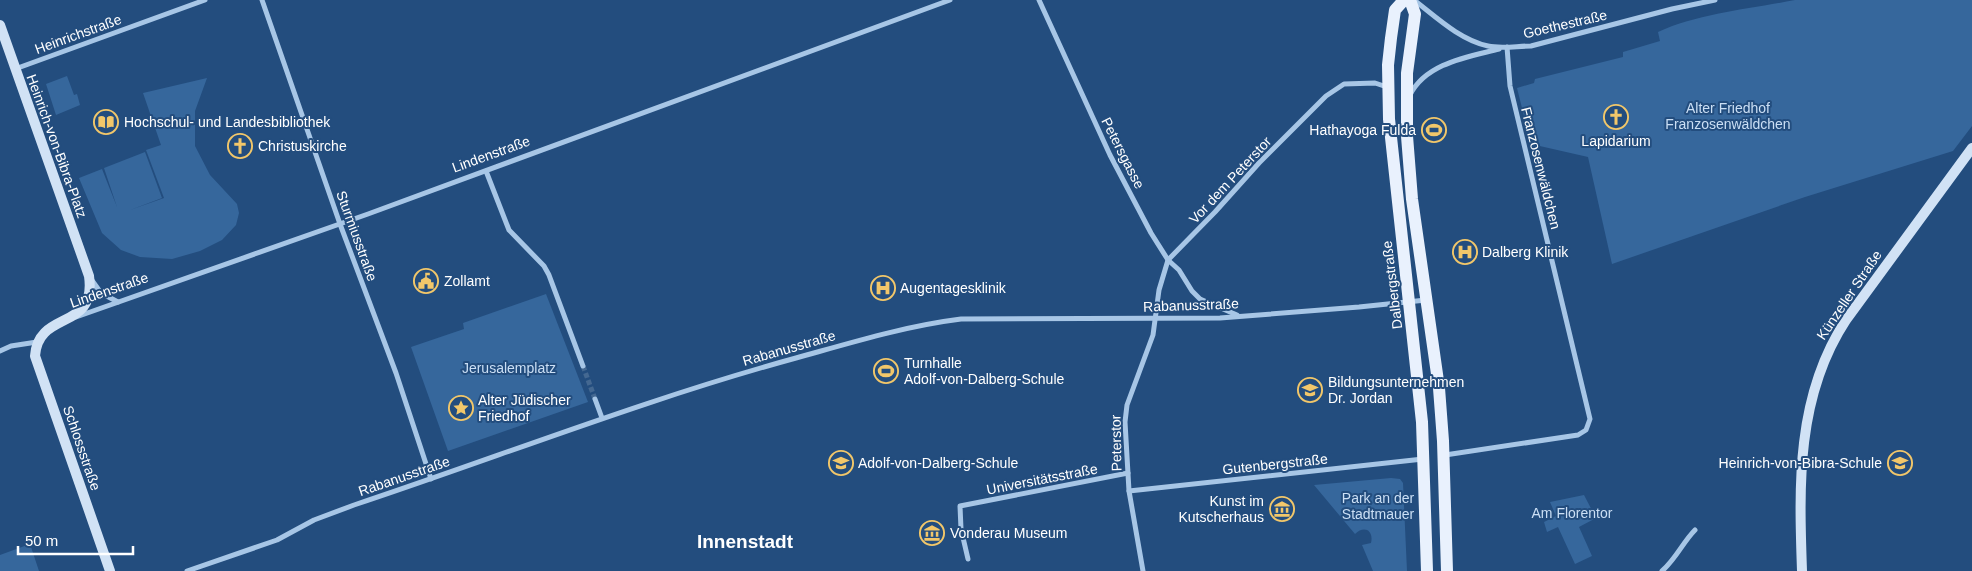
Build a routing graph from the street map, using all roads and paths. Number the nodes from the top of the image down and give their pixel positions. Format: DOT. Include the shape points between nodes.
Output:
graph roads {
  1 [pos="205,0"];
  2 [pos="262,0"];
  3 [pos="950,0"];
  4 [pos="1039,0"];
  5 [pos="1404,0"];
  6 [pos="1410,0"];
  7 [pos="1414,0"];
  8 [pos="1715,0"];
  9 [pos="0,25"];
  10 [pos="1507,47"];
  11 [pos="15,69"];
  12 [pos="1388,88"];
  13 [pos="1407,100"];
  14 [pos="1972,148"];
  15 [pos="486,171"];
  16 [pos="340,224"];
  17 [pos="1168,260"];
  18 [pos="89,276"];
  19 [pos="1428,300"];
  20 [pos="118,302"];
  21 [pos="1409,302"];
  22 [pos="1238,316"];
  23 [pos="1156,317"];
  24 [pos="72,318"];
  25 [pos="40,338"];
  26 [pos="0,351"];
  27 [pos="583,366"];
  28 [pos="595,399"];
  29 [pos="602,418"];
  30 [pos="1443,455"];
  31 [pos="1424,459"];
  32 [pos="1128,473"];
  33 [pos="431,479"];
  34 [pos="1129,491"];
  35 [pos="1696,530"];
  36 [pos="968,559"];
  37 [pos="110,571"];
  38 [pos="187,571"];
  39 [pos="1143,571"];
  40 [pos="1427,571"];
  41 [pos="1447,571"];
  42 [pos="1662,571"];
  43 [pos="1802,571"];
  1 -- 11 [label="street, Heinrichstraße"];
  2 -- 16 [label="street, Sturmiusstraße"];
  3 -- 15 [label="street, Lindenstraße"];
  4 -- 17 [label="street, Petersgasse" via="1110,155"];
  5 -- 12 [label="main road, Dalbergstraße" via="1395,10"];
  6 -- 13 [label="main road" via="1414,14"];
  7 -- 10 [label="street, Goethestraße" via="1461,34 1488,46"];
  8 -- 10 [label="street, Goethestraße" via="1531,46"];
  9 -- 11 [label="street, Heinrich-von-Bibra-Platz"];
  10 -- 13 [label="street, Goethestraße" via="1436,68 1412,90"];
  10 -- 30 [label="street, Franzosenwäldchen" via="1510,86 1590,418 1586,430 1578,435"];
  11 -- 18 [label="street, Heinrich-von-Bibra-Platz"];
  12 -- 17 [label="street, Vor dem Peterstor" via="1375,83 1344,84 1326,96"];
  12 -- 21 [label="main road, Dalbergstraße" via="1392,160"];
  13 -- 19 [label="main road" via="1409,168"];
  14 -- 43 [label="street, Künzeller Straße" via="1880,272 1826,353 1809,406 1803,445"];
  15 -- 16 [label="street, Lindenstraße"];
  15 -- 27 [label="street" via="509,230 549,275"];
  16 -- 20 [label="street, Lindenstraße"];
  16 -- 33 [label="street, Sturmiusstraße" via="396,373"];
  17 -- 22 [label="street" via="1180,270 1200,299"];
  17 -- 23 [label="street" via="1159,290"];
  18 -- 20 [label="street, Heinrich-von-Bibra-Platz" via="101,292"];
  18 -- 24 [label="street, Heinrich-von-Bibra-Platz" via="86,302"];
  19 -- 21 [label="street, Rabanusstraße"];
  19 -- 30 [label="main road"];
  20 -- 24 [label="street, Lindenstraße"];
  21 -- 22 [label="street, Rabanusstraße"];
  21 -- 31 [label="main road, Dalbergstraße"];
  22 -- 23 [label="street, Rabanusstraße"];
  23 -- 29 [label="street, Rabanusstraße" via="961,319 925,323 756,369"];
  23 -- 32 [label="street, Peterstor" via="1153,335 1127,405"];
  24 -- 25 [label="street, Lindenstraße" via="62,321"];
  25 -- 26 [label="street"];
  25 -- 37 [label="street, Schlossstraße" via="35,356"];
  28 -- 29 [label="street"];
  29 -- 33 [label="street, Rabanusstraße"];
  30 -- 41 [label="main road"];
  31 -- 34 [label="street, Gutenbergstraße"];
  31 -- 40 [label="main road, Dalbergstraße"];
  32 -- 34 [label="street, Peterstor"];
  32 -- 36 [label="street, Universitätsstraße" via="960,506"];
  33 -- 38 [label="street, Rabanusstraße" via="314,520 277,540"];
  34 -- 39 [label="street, Peterstor"];
  35 -- 42 [label="street"];
}
